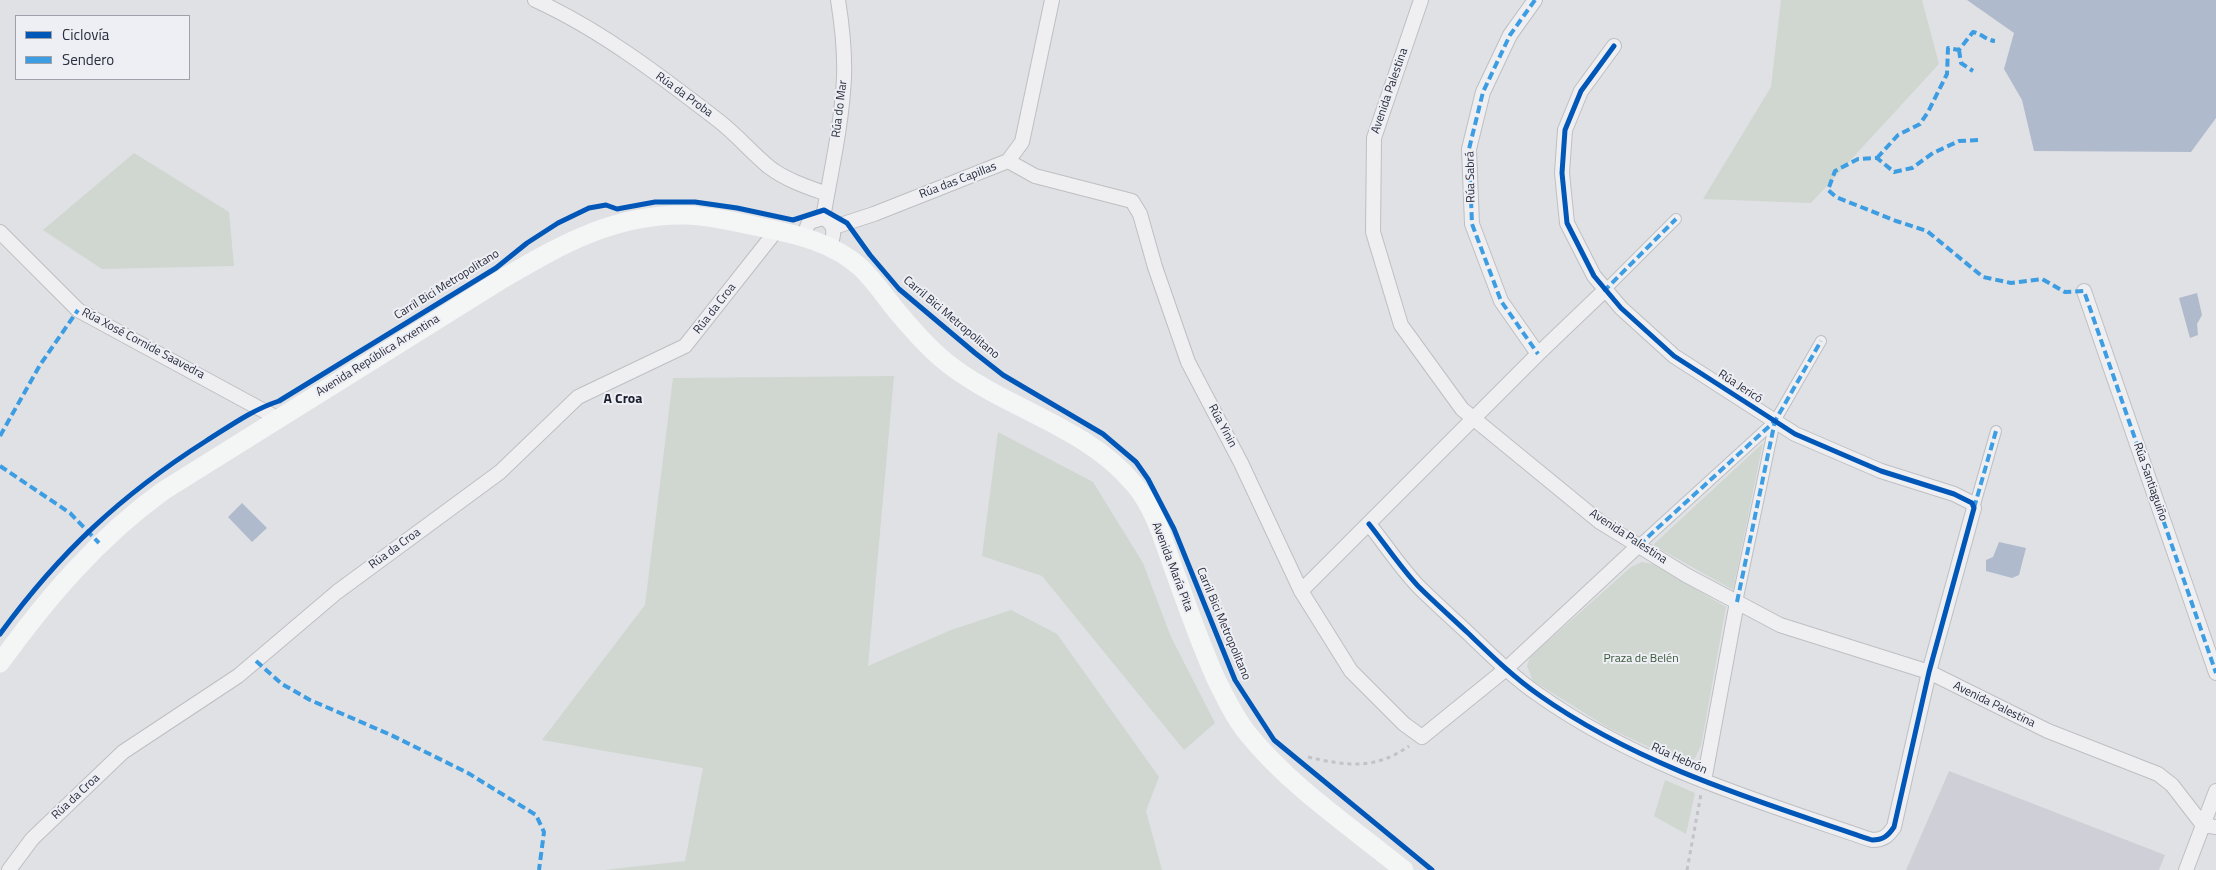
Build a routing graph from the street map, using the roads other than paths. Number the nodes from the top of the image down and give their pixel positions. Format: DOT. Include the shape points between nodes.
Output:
graph roads {
  1 [pos="535,0"];
  2 [pos="838,0"];
  3 [pos="1052,0"];
  4 [pos="1421,0"];
  5 [pos="1535,0"];
  6 [pos="1614,46"];
  7 [pos="1008,161"];
  8 [pos="827,194"];
  9 [pos="823,218"];
  10 [pos="1676,219"];
  11 [pos="834,227"];
  12 [pos="776,231"];
  13 [pos="0,232"];
  14 [pos="803,237"];
  15 [pos="830,247"];
  16 [pos="1605,290"];
  17 [pos="2084,291"];
  18 [pos="1822,342"];
  19 [pos="1538,354"];
  20 [pos="277,418"];
  21 [pos="1474,418"];
  22 [pos="1775,421"];
  23 [pos="1996,431"];
  24 [pos="1974,508"];
  25 [pos="1368,524"];
  26 [pos="1638,545"];
  27 [pos="1301,591"];
  28 [pos="1737,602"];
  29 [pos="0,663"];
  30 [pos="1506,669"];
  31 [pos="1929,672"];
  32 [pos="2216,673"];
  33 [pos="1704,781"];
  34 [pos="2216,791"];
  35 [pos="2209,826"];
  36 [pos="9,870"];
  37 [pos="1404,870"];
  38 [pos="2186,870"];
  1 -- 8 [label="street, Rúa da Proba" via="566,14 673,85 734,132 770,167 795,182"];
  2 -- 8 [label="street, Rúa do Mar" via="844,76"];
  3 -- 7 [label="street, Rúa das Capillas" via="1022,142"];
  4 -- 21 [label="street, Avenida Palestina" via="1374,138 1373,232 1401,325 1462,409"];
  5 -- 19 [label="street, Rúa Sabrá" via="1510,35 1483,92 1469,149 1472,224 1500,301"];
  6 -- 16 [label="street, Rúa Jericó" via="1581,91 1565,130 1562,173 1567,223 1594,276"];
  7 -- 11 [label="street, Rúa das Capillas"];
  7 -- 27 [label="street, Rúa Yinin" via="1035,176 1132,201 1140,214 1188,362 1241,463"];
  8 -- 9 [label="street, Rúa do Mar"];
  9 -- 11 [label="street"];
  9 -- 14 [label="street" via="808,222"];
  10 -- 16 [label="street"];
  11 -- 15 [label="street"];
  12 -- 14 [label="main road, Avenida República Arxentina"];
  12 -- 20 [label="main road, Avenida República Arxentina" via="687,216 630,220 594,230 504,278"];
  12 -- 36 [label="street, Rúa da Croa" via="686,346 578,397 500,472 337,592 238,676 123,752 32,838"];
  13 -- 20 [label="street, Rúa Xosé Cornide Saavedra" via="78,310"];
  14 -- 15 [label="main road, Avenida República Arxentina"];
  15 -- 37 [label="main road, Avenida María Pita" via="861,268 930,347 956,370 1093,447 1136,486 1158,526 1217,680 1246,732 1303,789"];
  16 -- 19 [label="street"];
  16 -- 22 [label="street, Rúa Jericó" via="1674,356"];
  17 -- 32 [label="street, Rúa Santiaguiño"];
  18 -- 22 [label="street"];
  19 -- 21 [label="street"];
  20 -- 29 [label="main road, Avenida República Arxentina" via="130,515 59,587"];
  21 -- 25 [label="street"];
  21 -- 26 [label="street, Avenida Palestina" via="1600,522"];
  22 -- 24 [label="street, Rúa Jericó" via="1838,454 1966,498"];
  22 -- 26 [label="street"];
  22 -- 28 [label="street"];
  23 -- 24 [label="street"];
  24 -- 31 [label="street"];
  25 -- 27 [label="street"];
  25 -- 30 [label="street, Rúa Hebrón" via="1417,585"];
  26 -- 28 [label="street, Avenida Palestina"];
  26 -- 30 [label="street"];
  27 -- 30 [label="street, Rúa Yinin" via="1351,671 1404,724 1422,737"];
  28 -- 31 [label="street, Avenida Palestina" via="1780,625"];
  28 -- 33 [label="street"];
  30 -- 33 [label="street, Rúa Hebrón" via="1539,695 1603,734"];
  31 -- 33 [label="street, Rúa Hebrón" via="1894,826 1889,835 1880,840 1854,834"];
  31 -- 35 [label="street, Avenida Palestina" via="2048,731 2158,774"];
  34 -- 35 [label="street"];
  35 -- 38 [label="street"];
}
